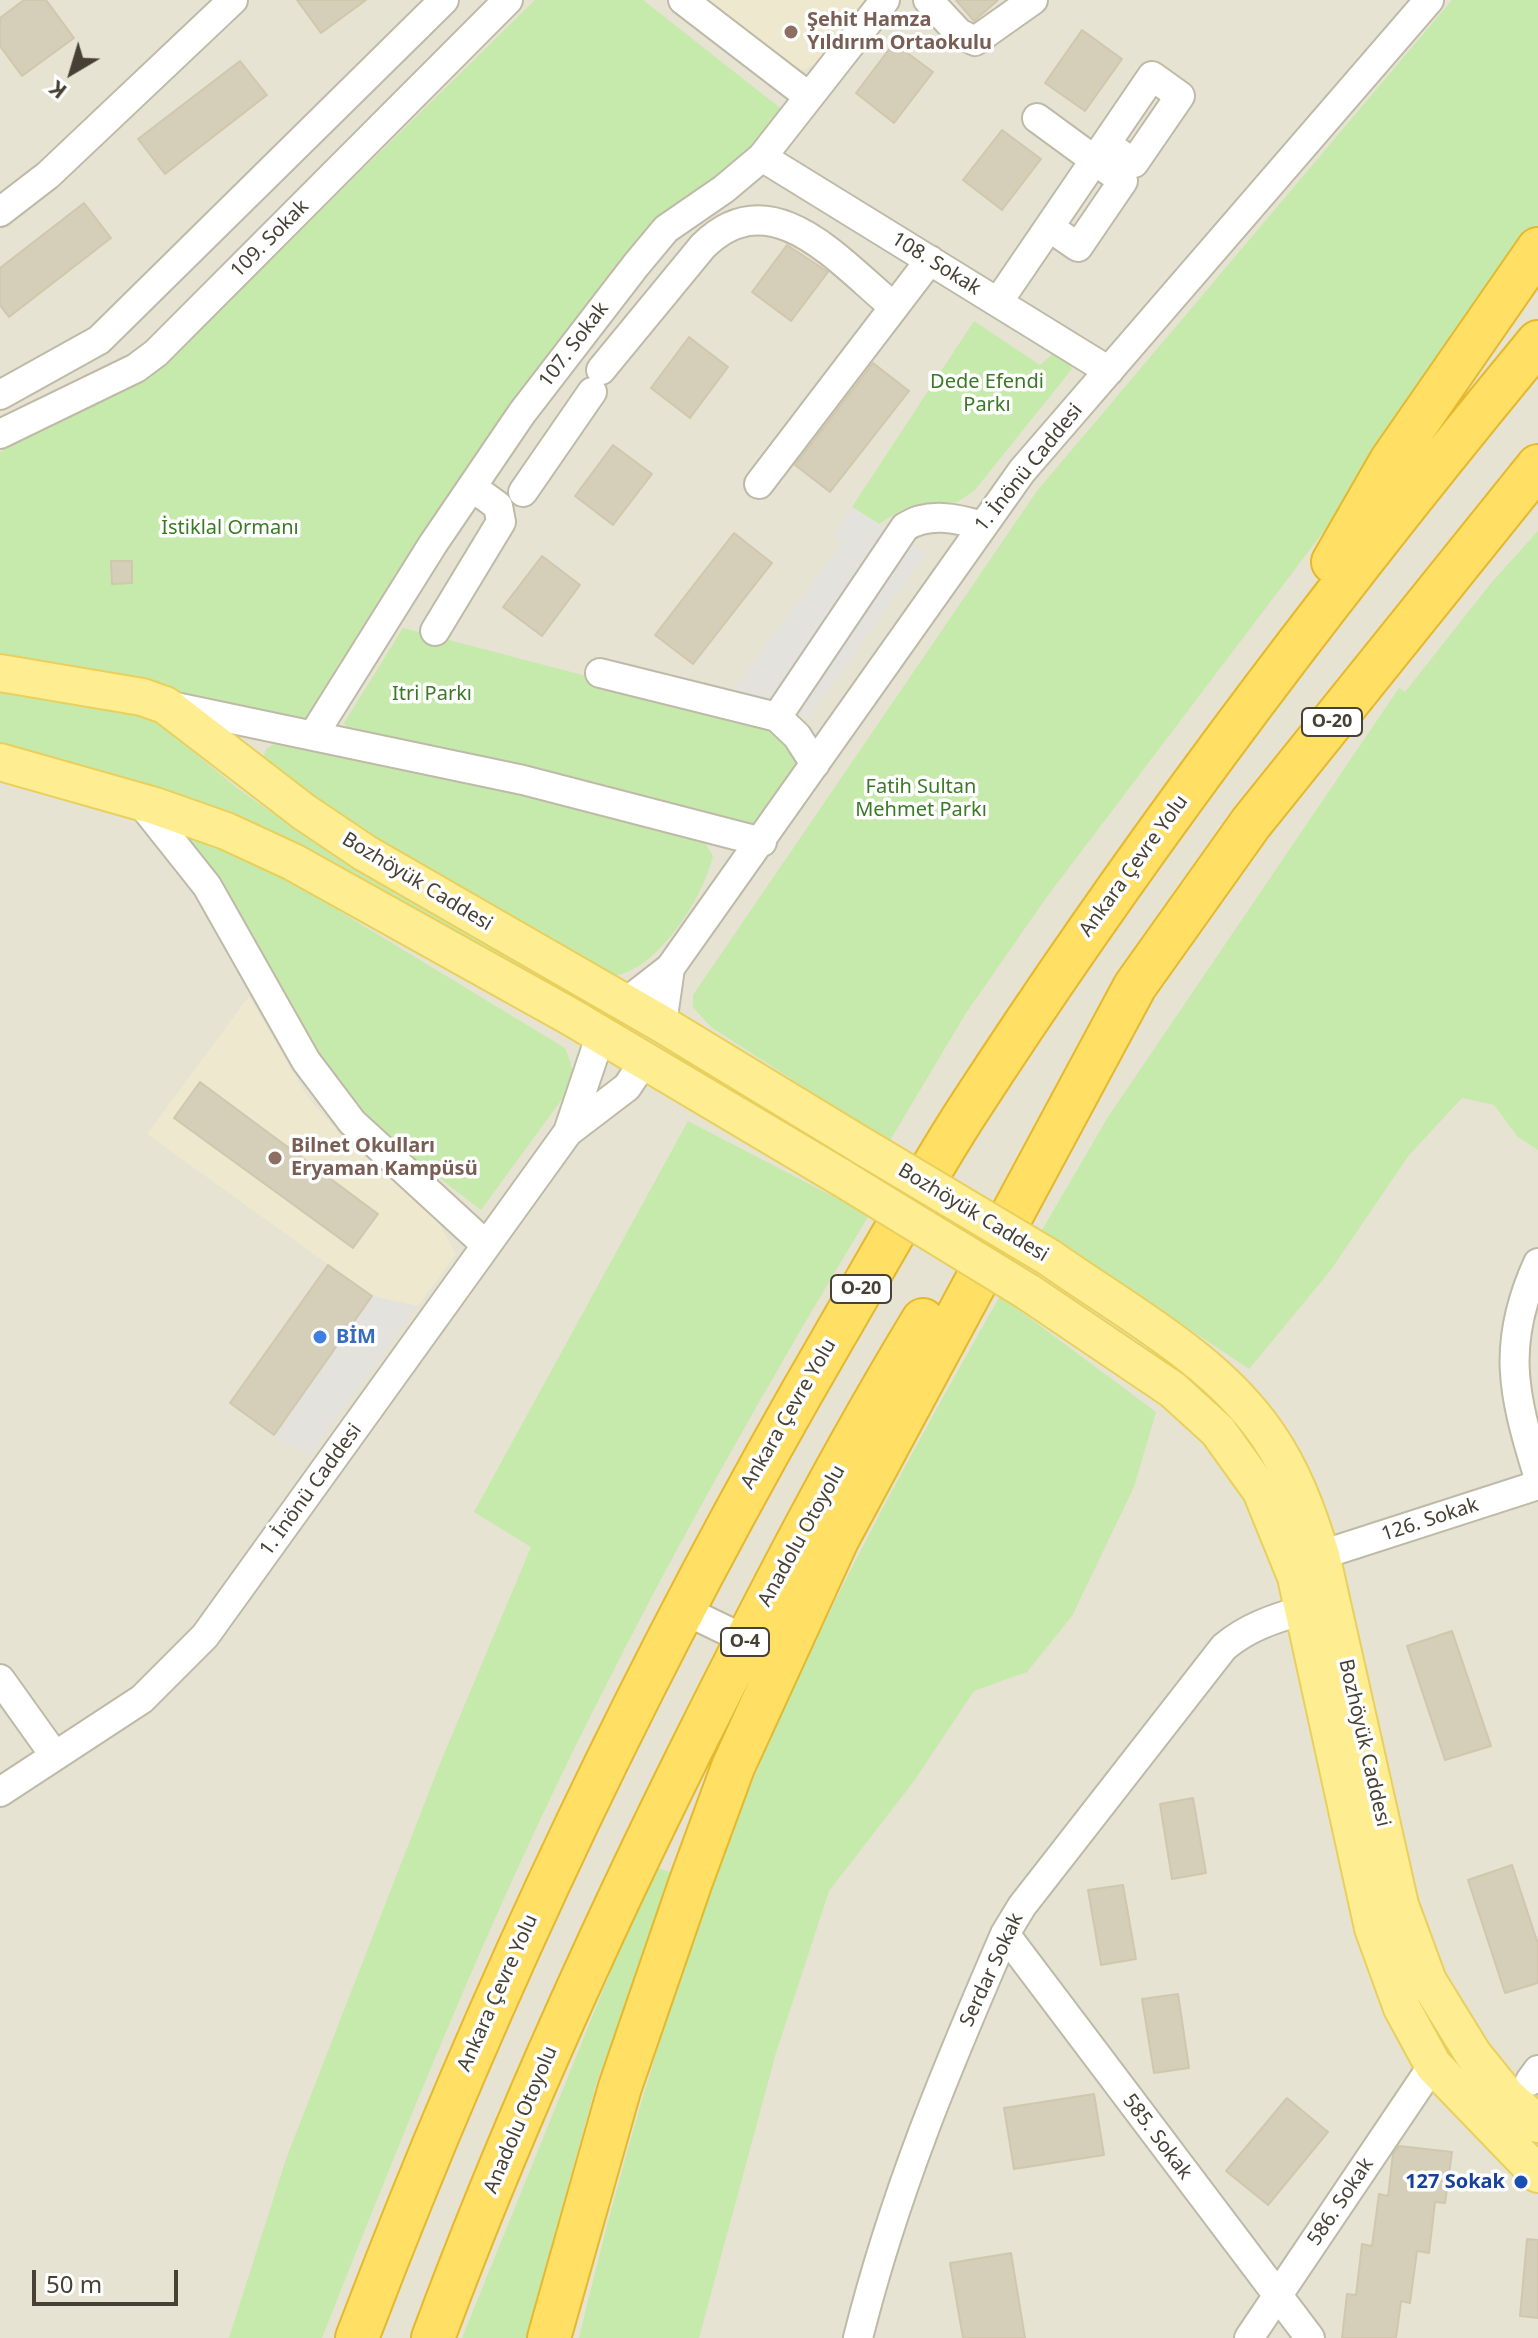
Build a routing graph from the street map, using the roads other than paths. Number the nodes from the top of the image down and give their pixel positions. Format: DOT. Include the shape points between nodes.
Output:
graph roads {
  1 [pos="233,0"];
  2 [pos="444,0"];
  3 [pos="508,0"];
  4 [pos="683,0"];
  5 [pos="885,0"];
  6 [pos="928,0"];
  7 [pos="1033,0"];
  8 [pos="1429,0"];
  9 [pos="808,96"];
  10 [pos="1037,118"];
  11 [pos="762,157"];
  12 [pos="839,204"];
  13 [pos="0,212"];
  14 [pos="811,237"];
  15 [pos="1538,249"];
  16 [pos="930,260"];
  17 [pos="998,302"];
  18 [pos="894,307"];
  19 [pos="1538,342"];
  20 [pos="1109,371"];
  21 [pos="0,395"];
  22 [pos="522,413"];
  23 [pos="1,429"];
  24 [pos="560,439"];
  25 [pos="1538,466"];
  26 [pos="759,484"];
  27 [pos="472,487"];
  28 [pos="1538,488"];
  29 [pos="523,492"];
  30 [pos="982,526"];
  31 [pos="1474,542"];
  32 [pos="435,631"];
  33 [pos="0,673"];
  34 [pos="600,673"];
  35 [pos="1252,702"];
  36 [pos="165,705"];
  37 [pos="777,717"];
  38 [pos="246,720"];
  39 [pos="314,734"];
  40 [pos="228,752"];
  41 [pos="0,762"];
  42 [pos="815,764"];
  43 [pos="141,803"];
  44 [pos="762,842"];
  45 [pos="670,968"];
  46 [pos="1135,986"];
  47 [pos="625,1003"];
  48 [pos="662,1024"];
  49 [pos="601,1034"];
  50 [pos="645,1060"];
  51 [pos="568,1132"];
  52 [pos="486,1245"];
  53 [pos="1538,1263"];
  54 [pos="1538,1475"];
  55 [pos="1538,1485"];
  56 [pos="1321,1555"];
  57 [pos="682,1609"];
  58 [pos="1303,1610"];
  59 [pos="746,1640"];
  60 [pos="0,1679"];
  61 [pos="55,1756"];
  62 [pos="0,1792"];
  63 [pos="1005,1934"];
  64 [pos="1433,2065"];
  65 [pos="1538,2124"];
  66 [pos="1538,2174"];
  67 [pos="1276,2297"];
  68 [pos="357,2338"];
  69 [pos="433,2338"];
  70 [pos="549,2338"];
  71 [pos="858,2338"];
  72 [pos="1249,2338"];
  73 [pos="1310,2338"];
  1 -- 13 [label="street" via="48,175"];
  2 -- 21 [label="street" via="99,340"];
  3 -- 23 [label="street, 109. Sokak" via="156,353 136,368"];
  4 -- 9 [label="street"];
  5 -- 9 [label="street, 107. Sokak"];
  6 -- 7 [label="street" via="959,33 975,41"];
  8 -- 20 [label="street, 1. İnönü Caddesi"];
  9 -- 11 [label="street, 107. Sokak"];
  10 -- 17 [label="street" via="1100,153 1123,181 1078,247 1049,227"];
  11 -- 12 [label="street, 108. Sokak"];
  11 -- 22 [label="street, 107. Sokak" via="666,229"];
  12 -- 14 [label="street"];
  12 -- 16 [label="street, 108. Sokak"];
  14 -- 18 [label="street"];
  14 -- 24 [label="street" via="761,219 739,221 719,231 596,381"];
  15 -- 35 [label="highway" via="1391,461"];
  16 -- 17 [label="street, 108. Sokak"];
  16 -- 18 [label="street"];
  17 -- 20 [label="street, 108. Sokak"];
  18 -- 26 [label="street"];
  19 -- 35 [label="highway, Ankara Çevre Yolu / O-20"];
  20 -- 30 [label="street, 1. İnönü Caddesi"];
  22 -- 24 [label="street"];
  22 -- 27 [label="street, 107. Sokak"];
  24 -- 29 [label="street"];
  25 -- 31 [label="highway, O-20"];
  27 -- 32 [label="street" via="498,506 501,522"];
  27 -- 39 [label="street, 107. Sokak"];
  28 -- 31 [label="highway"];
  30 -- 37 [label="street" via="942,517 905,527"];
  30 -- 42 [label="street, 1. İnönü Caddesi"];
  31 -- 46 [label="highway, O-20" via="1251,823"];
  33 -- 36 [label="main road, Bozhöyük Caddesi"];
  34 -- 37 [label="street"];
  35 -- 57 [label="highway, Ankara Çevre Yolu / O-20" via="1071,954 963,1119 756,1470"];
  36 -- 38 [label="street"];
  36 -- 40 [label="main road, Bozhöyük Caddesi"];
  37 -- 42 [label="street"];
  38 -- 39 [label="street"];
  38 -- 40 [label="street" via="230,725"];
  39 -- 44 [label="street" via="523,780"];
  40 -- 47 [label="main road, Bozhöyük Caddesi" via="365,853"];
  41 -- 43 [label="main road, Bozhöyük Caddesi"];
  42 -- 44 [label="street, 1. İnönü Caddesi"];
  43 -- 49 [label="main road, Bozhöyük Caddesi" via="226,831 293,862"];
  43 -- 52 [label="street" via="207,886 306,1061 352,1122"];
  44 -- 45 [label="street, 1. İnönü Caddesi"];
  45 -- 47 [label="street, 1. İnönü Caddesi"];
  45 -- 48 [label="street, 1. İnönü Caddesi"];
  46 -- 59 [label="highway, Anadolu Otoyolu / O-4" via="1015,1168 915,1334"];
  46 -- 70 [label="highway, O-20" via="838,1538 757,1712 645,2013"];
  47 -- 48 [label="main road, Bozhöyük Caddesi"];
  47 -- 49 [label="main road"];
  48 -- 50 [label="main road"];
  48 -- 56 [label="main road, Bozhöyük Caddesi, bridge" via="1050,1258 1201,1366 1267,1433 1297,1487"];
  49 -- 50 [label="main road, Bozhöyük Caddesi"];
  49 -- 51 [label="street"];
  50 -- 51 [label="street" via="627,1087"];
  50 -- 58 [label="main road, Bozhöyük Caddesi, bridge" via="1028,1292 1173,1390 1243,1462 1272,1513"];
  51 -- 52 [label="street, 1. İnönü Caddesi"];
  52 -- 61 [label="street, 1. İnönü Caddesi" via="205,1636 142,1699"];
  53 -- 54 [label="street" via="1520,1308 1512,1361 1518,1407"];
  55 -- 56 [label="street, 126. Sokak"];
  56 -- 65 [label="main road, Bozhöyük Caddesi" via="1400,1905 1428,1981 1473,2054"];
  57 -- 59 [label="street"];
  57 -- 68 [label="highway, Ankara Çevre Yolu / O-20" via="514,1955"];
  58 -- 63 [label="street, Serdar Sokak" via="1251,1628 1224,1647"];
  58 -- 64 [label="main road, Bozhöyük Caddesi" via="1373,1928 1402,2008"];
  59 -- 69 [label="highway, Anadolu Otoyolu / O-4" via="573,1997"];
  60 -- 61 [label="street"];
  61 -- 62 [label="street, 1. İnönü Caddesi"];
  63 -- 67 [label="street, 585. Sokak"];
  63 -- 71 [label="street, Serdar Sokak" via="925,2118"];
  64 -- 66 [label="main road, Bozhöyük Caddesi"];
  64 -- 67 [label="street, 586. Sokak"];
  67 -- 72 [label="street, 586. Sokak"];
  67 -- 73 [label="street, 585. Sokak"];
}
